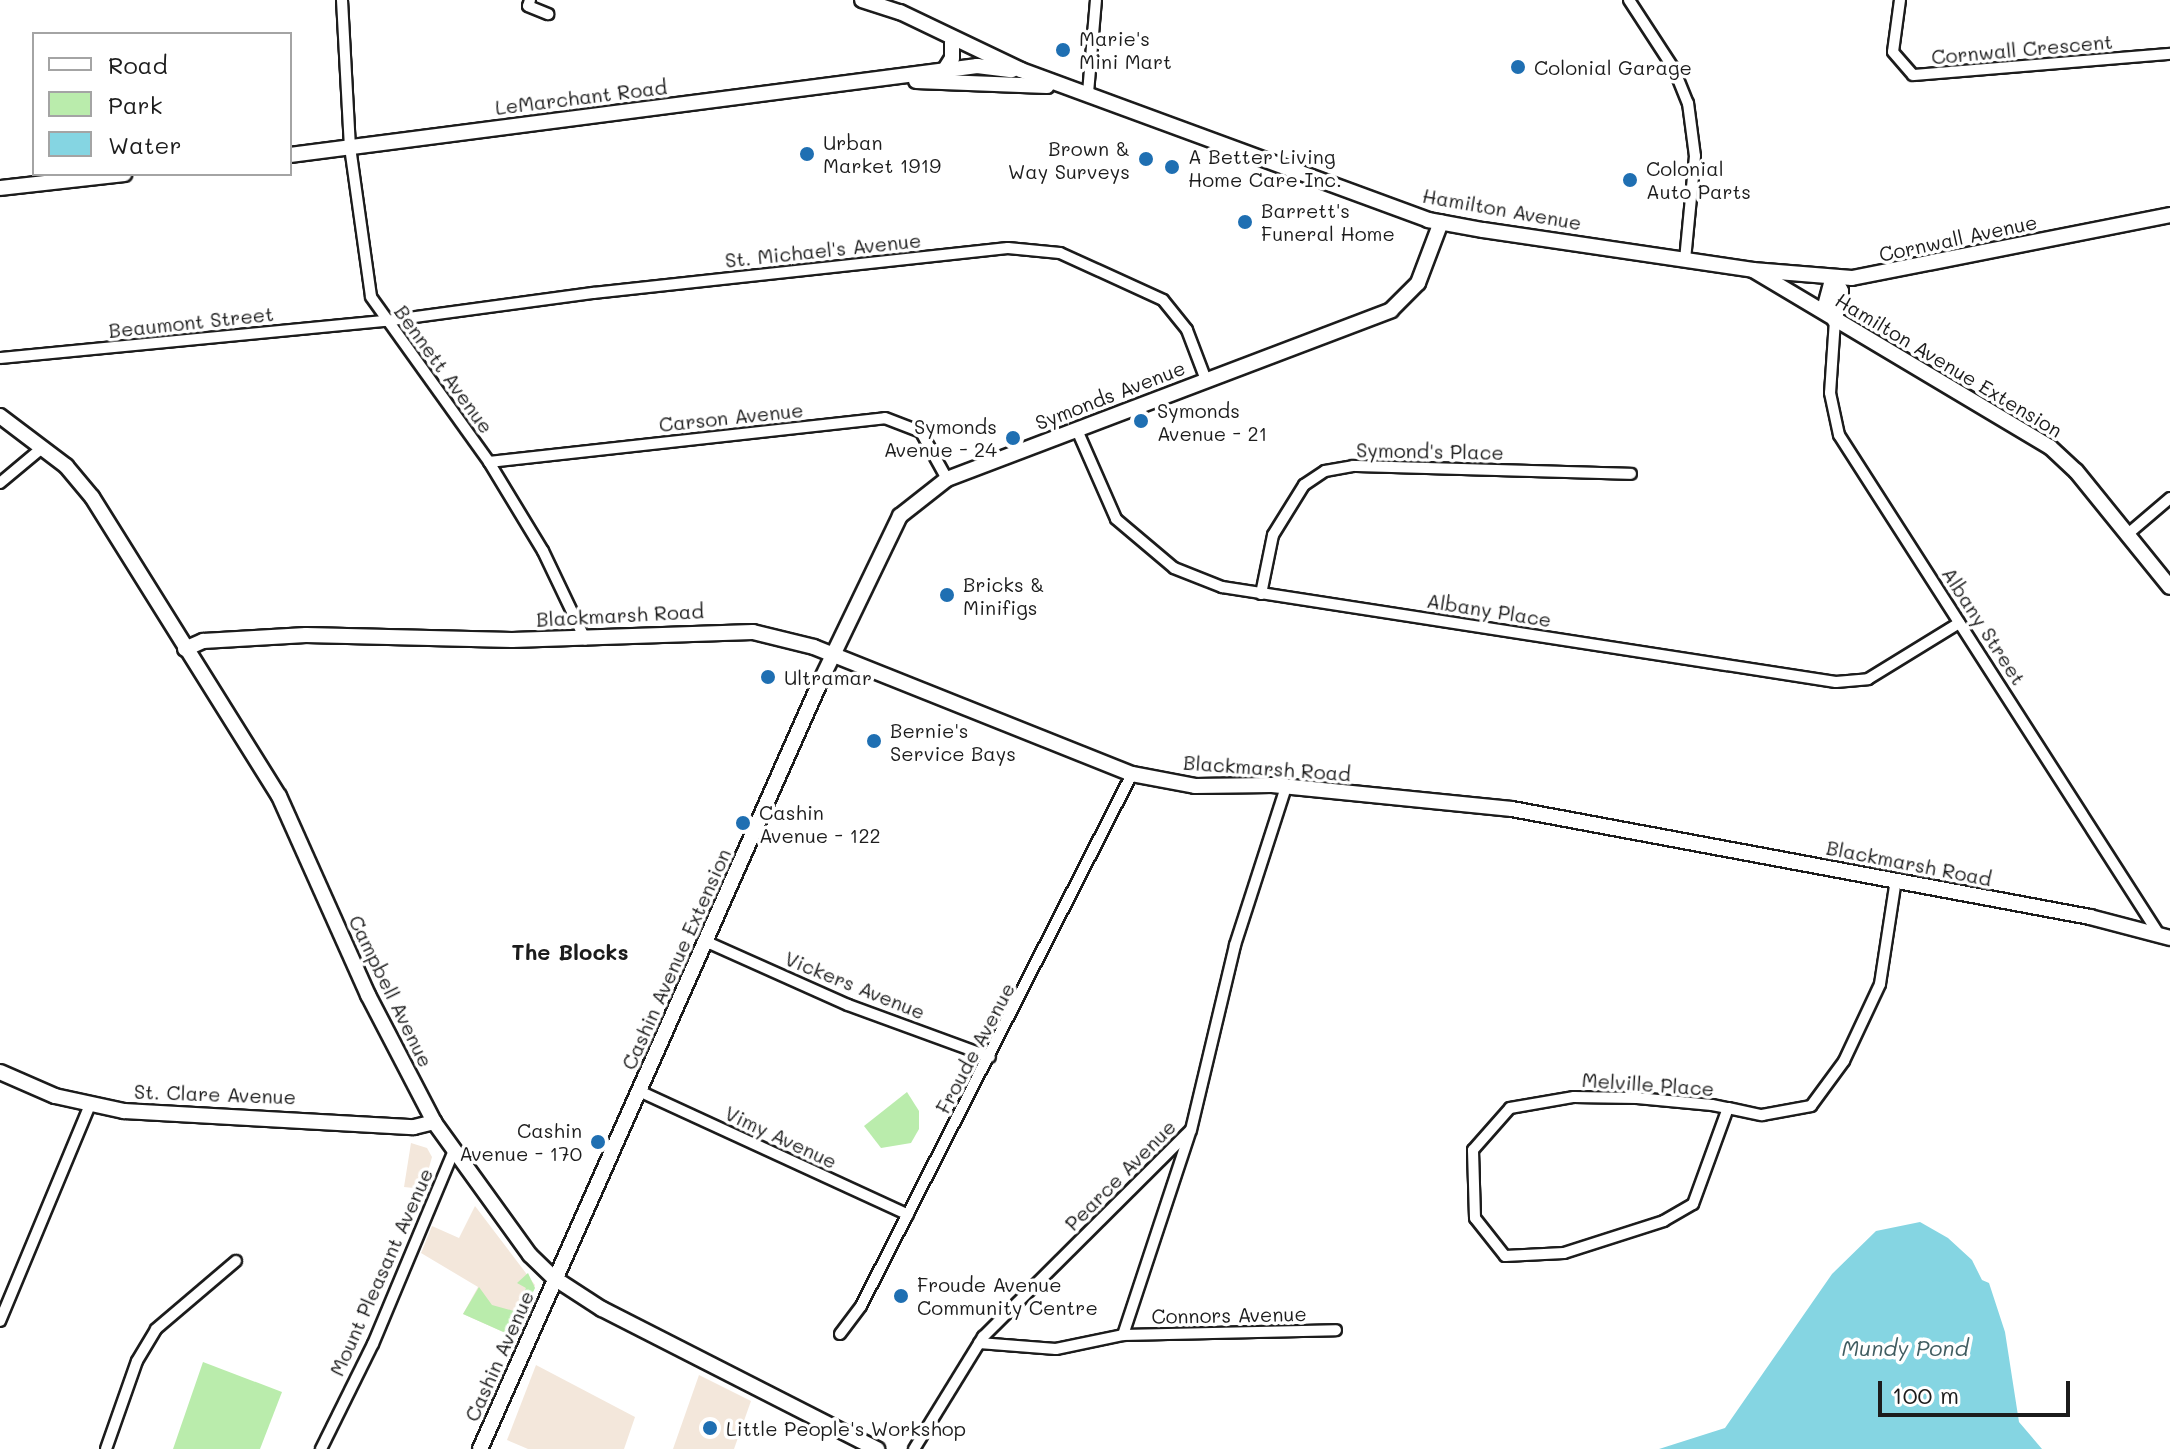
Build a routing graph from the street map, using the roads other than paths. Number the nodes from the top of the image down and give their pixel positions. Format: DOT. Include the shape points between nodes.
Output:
graph roads {
  1 [pos="342,0"];
  2 [pos="530,0"];
  3 [pos="862,0"];
  4 [pos="1096,0"];
  5 [pos="1629,0"];
  6 [pos="1900,0"];
  7 [pos="548,14"];
  8 [pos="936,28"];
  9 [pos="952,42"];
  10 [pos="2170,54"];
  11 [pos="977,66"];
  12 [pos="1021,70"];
  13 [pos="944,71"];
  14 [pos="877,80"];
  15 [pos="993,81"];
  16 [pos="1072,88"];
  17 [pos="1088,93"];
  18 [pos="350,147"];
  19 [pos="292,155"];
  20 [pos="106,176"];
  21 [pos="0,188"];
  22 [pos="2170,215"];
  23 [pos="1441,222"];
  24 [pos="1685,259"];
  25 [pos="1753,270"];
  26 [pos="1833,277"];
  27 [pos="1835,320"];
  28 [pos="386,321"];
  29 [pos="0,358"];
  30 [pos="1206,380"];
  31 [pos="0,416"];
  32 [pos="1077,430"];
  33 [pos="43,447"];
  34 [pos="489,462"];
  35 [pos="1631,474"];
  36 [pos="947,479"];
  37 [pos="0,483"];
  38 [pos="2170,498"];
  39 [pos="2129,533"];
  40 [pos="2170,587"];
  41 [pos="1261,594"];
  42 [pos="1959,623"];
  43 [pos="585,639"];
  44 [pos="185,649"];
  45 [pos="834,655"];
  46 [pos="1132,774"];
  47 [pos="1286,787"];
  48 [pos="1896,880"];
  49 [pos="2165,937"];
  50 [pos="707,942"];
  51 [pos="990,1057"];
  52 [pos="0,1072"];
  53 [pos="639,1091"];
  54 [pos="90,1105"];
  55 [pos="1728,1108"];
  56 [pos="434,1122"];
  57 [pos="1191,1130"];
  58 [pos="453,1153"];
  59 [pos="908,1215"];
  60 [pos="236,1261"];
  61 [pos="554,1278"];
  62 [pos="0,1321"];
  63 [pos="1336,1330"];
  64 [pos="840,1334"];
  65 [pos="1123,1335"];
  66 [pos="979,1343"];
  67 [pos="484,1448"];
  68 [pos="106,1449"];
  69 [pos="321,1449"];
  70 [pos="877,1449"];
  71 [pos="914,1449"];
  1 -- 18 [label="street, Bennett Avenue"];
  2 -- 7 [label="street" via="528,6"];
  3 -- 8 [label="street, Hamilton Avenue"];
  4 -- 17 [label="street"];
  5 -- 24 [label="street" via="1674,69 1688,103 1695,156"];
  6 -- 10 [label="street, Cornwall Crescent" via="1893,52 1913,75"];
  8 -- 9 [label="street, Hamilton Avenue"];
  8 -- 12 [label="street, Hamilton Avenue"];
  9 -- 11 [label="street, Hamilton Avenue"];
  9 -- 13 [label="street" via="952,58"];
  11 -- 12 [label="street, LeMarchant Road"];
  11 -- 13 [label="street, LeMarchant Road"];
  11 -- 15 [label="street, Hamilton Avenue"];
  12 -- 16 [label="street, Hamilton Avenue"];
  13 -- 14 [label="street, LeMarchant Road"];
  14 -- 15 [label="street, LeMarchant Road"];
  14 -- 18 [label="street, LeMarchant Road"];
  15 -- 16 [label="street, Hamilton Avenue"];
  16 -- 17 [label="street, Hamilton Avenue"];
  17 -- 23 [label="street, Hamilton Avenue"];
  18 -- 19 [label="street, LeMarchant Road"];
  18 -- 28 [label="street, Bennett Avenue" via="371,297"];
  20 -- 21 [label="street"];
  22 -- 26 [label="street, Cornwall Avenue" via="1886,274"];
  23 -- 24 [label="street, Hamilton Avenue"];
  23 -- 30 [label="street, Symonds Avenue" via="1418,283 1391,310"];
  24 -- 25 [label="street, Hamilton Avenue"];
  25 -- 26 [label="street, Cornwall Avenue"];
  25 -- 27 [label="street, Hamilton Avenue Extension"];
  26 -- 27 [label="street, Albany Street" via="1841,291"];
  27 -- 39 [label="street, Hamilton Avenue Extension" via="2050,447"];
  27 -- 42 [label="street, Albany Street" via="1830,393 1839,435"];
  28 -- 29 [label="street, Beaumont Street"];
  28 -- 30 [label="street, St. Michael's Avenue" via="1008,248 1060,253 1163,300 1187,330"];
  28 -- 34 [label="street, Bennett Avenue"];
  30 -- 32 [label="street, Symonds Avenue"];
  31 -- 33 [label="street, Campbell Avenue"];
  32 -- 36 [label="street, Symonds Avenue"];
  32 -- 41 [label="street, Albany Place" via="1104,497 1135,538 1195,578"];
  33 -- 37 [label="street"];
  33 -- 44 [label="street, Campbell Avenue" via="92,497"];
  34 -- 36 [label="street, Carson Avenue" via="885,418 921,432"];
  34 -- 43 [label="street, Bennett Avenue" via="543,551"];
  35 -- 41 [label="street, Symond's Place" via="1353,466 1325,471 1304,485 1273,535"];
  36 -- 45 [label="street, Symonds Avenue" via="921,494 892,528"];
  38 -- 39 [label="street"];
  39 -- 40 [label="street, Hamilton Avenue Extension"];
  41 -- 42 [label="street, Albany Place" via="1836,682 1868,679"];
  42 -- 49 [label="street, Albany Street"];
  43 -- 44 [label="street, Blackmarsh Road" via="306,635 203,641"];
  43 -- 45 [label="street, Blackmarsh Road" via="734,631 769,635"];
  44 -- 56 [label="street, Campbell Avenue" via="279,796 368,995"];
  45 -- 46 [label="street, Blackmarsh Road"];
  45 -- 50 [label="street, Cashin Avenue Extension"];
  46 -- 47 [label="street, Blackmarsh Road" via="1195,786"];
  46 -- 51 [label="street, Froude Avenue"];
  47 -- 48 [label="street, Blackmarsh Road" via="1512,809"];
  47 -- 57 [label="street, Pearce Avenue" via="1235,945"];
  48 -- 49 [label="street, Blackmarsh Road" via="2090,917"];
  48 -- 55 [label="street, Melville Place" via="1880,984 1844,1061 1811,1106 1762,1115"];
  50 -- 51 [label="street, Vickers Avenue" via="848,1005"];
  50 -- 53 [label="street, Cashin Avenue Extension"];
  51 -- 59 [label="street, Froude Avenue"];
  52 -- 54 [label="street, St. Clare Avenue" via="32,1088"];
  53 -- 59 [label="street, Vimy Avenue"];
  53 -- 61 [label="street, Cashin Avenue Extension"];
  54 -- 56 [label="street, St. Clare Avenue" via="163,1115 254,1114 414,1127"];
  54 -- 62 [label="street"];
  55 -- 55 [label="street, Melville Place" via="1574,1097 1510,1108 1473,1150 1475,1218 1505,1256 1564,1253 1664,1221 1693,1204"];
  56 -- 58 [label="street, Campbell Avenue"];
  57 -- 65 [label="street, Connors Avenue"];
  57 -- 66 [label="street, Pearce Avenue"];
  58 -- 61 [label="street, Campbell Avenue"];
  58 -- 69 [label="street, Mount Pleasant Avenue" via="373,1344"];
  59 -- 64 [label="street, Froude Avenue" via="861,1306"];
  60 -- 68 [label="street" via="156,1329 137,1361"];
  61 -- 67 [label="street, Cashin Avenue"];
  61 -- 70 [label="street, Campbell Avenue" via="602,1309"];
  63 -- 65 [label="street, Connors Avenue"];
  65 -- 66 [label="street, Connors Avenue" via="1056,1349"];
  66 -- 71 [label="street, Pearce Avenue"];
}
